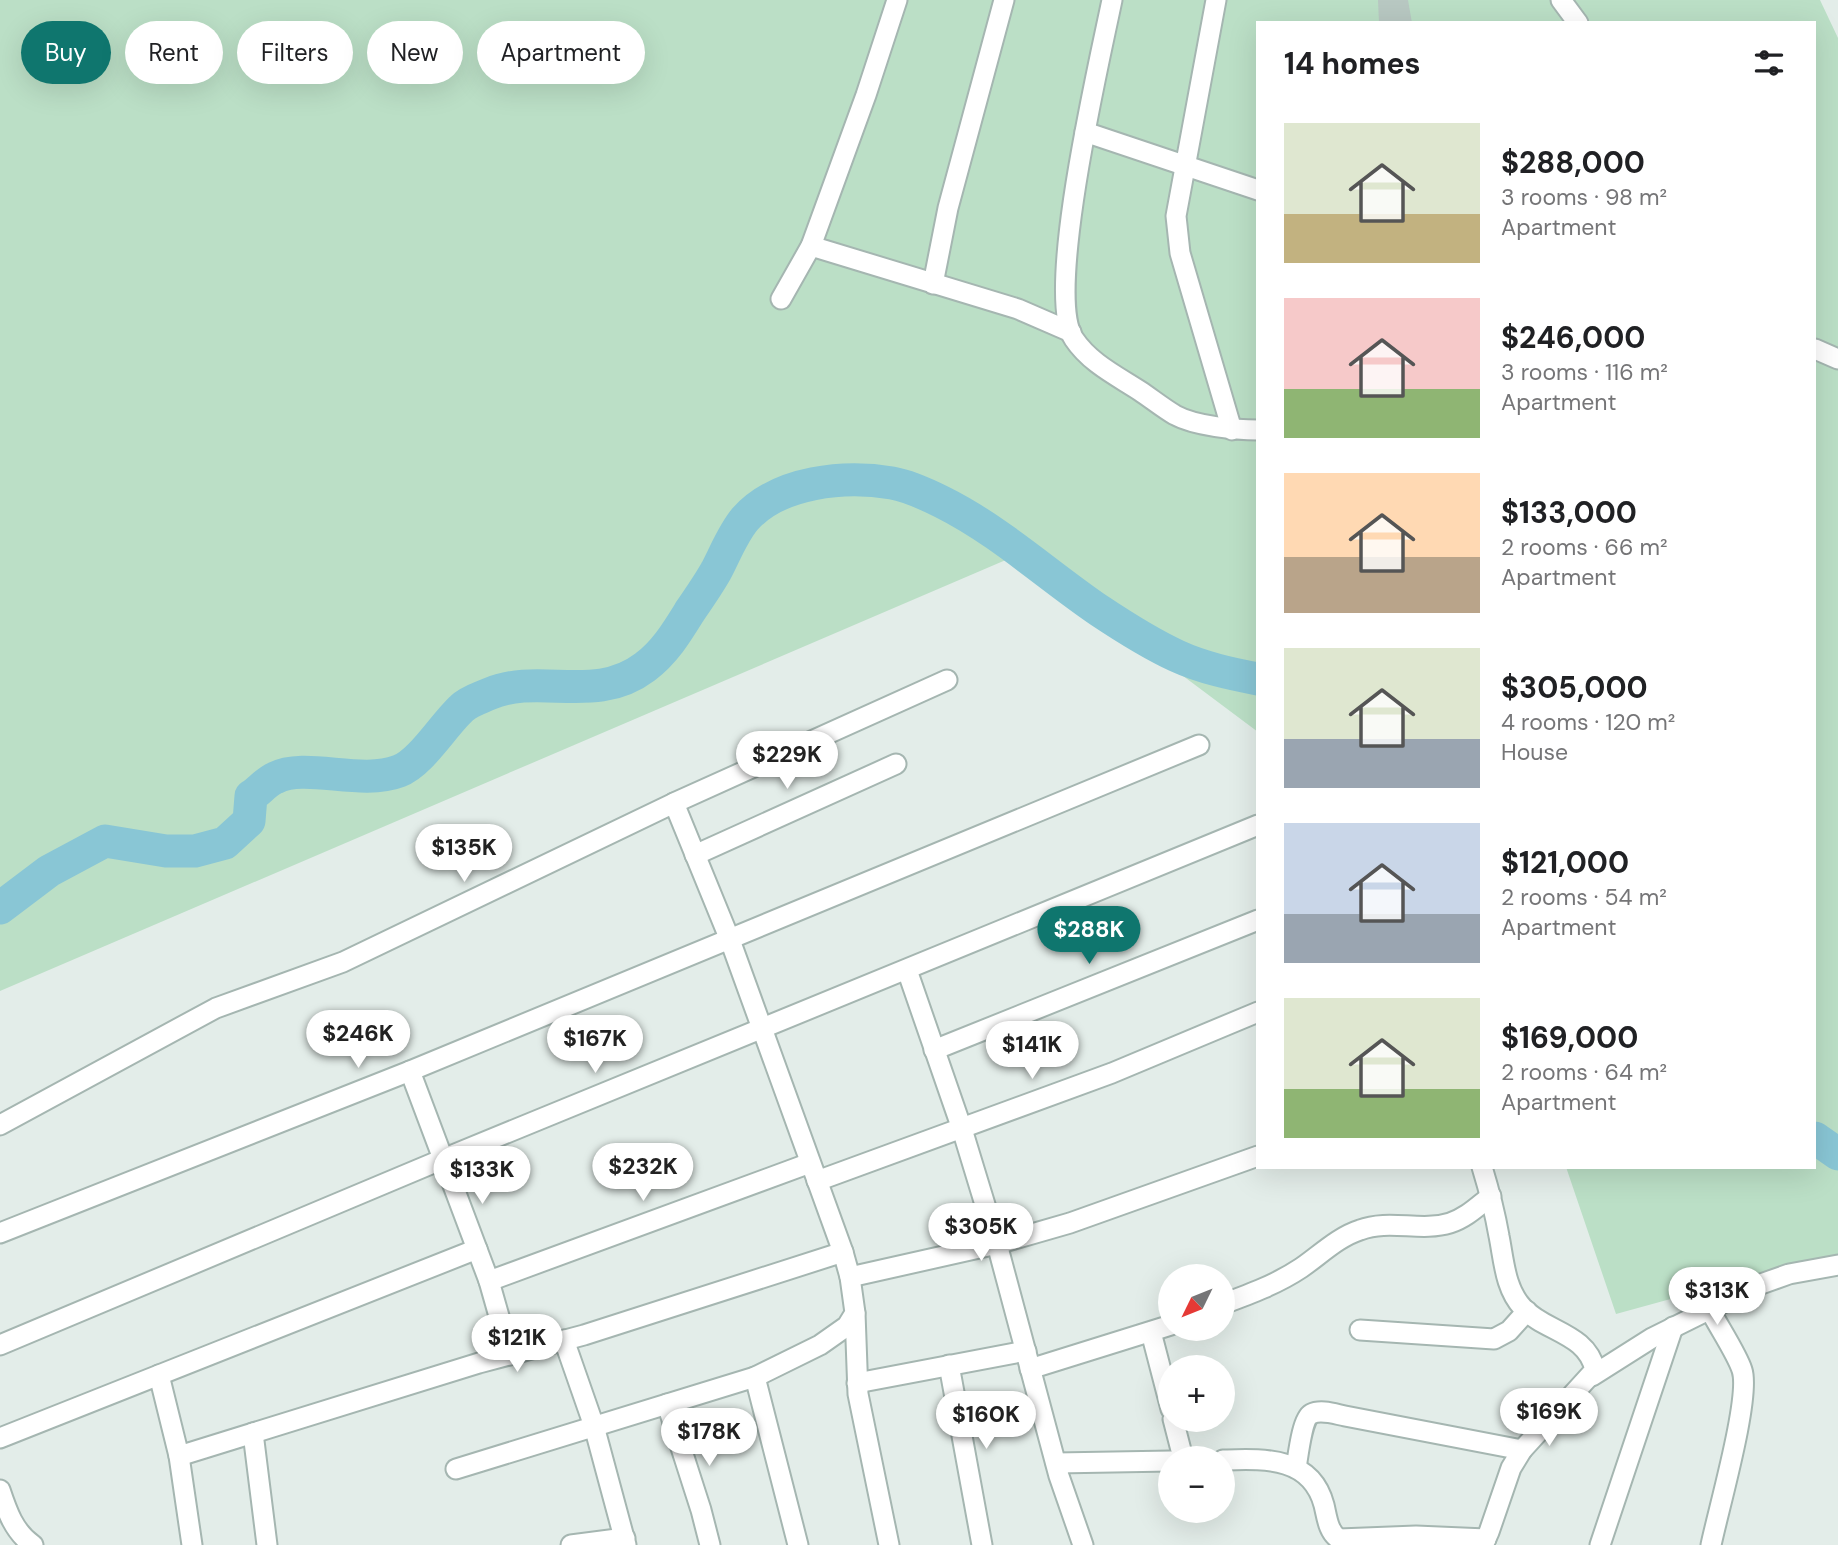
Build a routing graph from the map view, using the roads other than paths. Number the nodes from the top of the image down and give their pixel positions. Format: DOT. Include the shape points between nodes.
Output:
graph roads {
  1 [pos="897,0"];
  2 [pos="1004,0"];
  3 [pos="1112,0"];
  4 [pos="1216,0"];
  5 [pos="1561,0"];
  6 [pos="1577,21"];
  7 [pos="1085,132"];
  8 [pos="1185,165"];
  9 [pos="1256,189"];
  10 [pos="811,246"];
  11 [pos="933,284"];
  12 [pos="780,299"];
  13 [pos="1071,332"];
  14 [pos="1816,349"];
  15 [pos="1838,359"];
  16 [pos="1232,430"];
  17 [pos="1256,430"];
  18 [pos="947,680"];
  19 [pos="1199,745"];
  20 [pos="896,764"];
  21 [pos="674,803"];
  22 [pos="1256,826"];
  23 [pos="695,855"];
  24 [pos="1256,921"];
  25 [pos="730,940"];
  26 [pos="907,970"];
  27 [pos="1256,1014"];
  28 [pos="762,1029"];
  29 [pos="934,1050"];
  30 [pos="410,1071"];
  31 [pos="0,1125"];
  32 [pos="962,1129"];
  33 [pos="1256,1157"];
  34 [pos="443,1159"];
  35 [pos="1483,1169"];
  36 [pos="814,1172"];
  37 [pos="1491,1196"];
  38 [pos="0,1233"];
  39 [pos="997,1244"];
  40 [pos="477,1249"];
  41 [pos="843,1252"];
  42 [pos="1838,1265"];
  43 [pos="850,1276"];
  44 [pos="489,1281"];
  45 [pos="1236,1299"];
  46 [pos="1709,1308"];
  47 [pos="1527,1311"];
  48 [pos="855,1313"];
  49 [pos="1672,1326"];
  50 [pos="1158,1330"];
  51 [pos="1360,1330"];
  52 [pos="1152,1332"];
  53 [pos="564,1340"];
  54 [pos="0,1345"];
  55 [pos="510,1355"];
  56 [pos="1158,1356"];
  57 [pos="1028,1360"];
  58 [pos="949,1365"];
  59 [pos="159,1375"];
  60 [pos="1592,1376"];
  61 [pos="755,1377"];
  62 [pos="857,1382"];
  63 [pos="667,1404"];
  64 [pos="594,1426"];
  65 [pos="253,1433"];
  66 [pos="0,1438"];
  67 [pos="1522,1450"];
  68 [pos="179,1456"];
  69 [pos="1235,1460"];
  70 [pos="1158,1461"];
  71 [pos="1056,1464"];
  72 [pos="1296,1468"];
  73 [pos="456,1469"];
  74 [pos="0,1490"];
  75 [pos="625,1542"];
  76 [pos="1484,1542"];
  77 [pos="33,1545"];
  78 [pos="192,1545"];
  79 [pos="267,1545"];
  80 [pos="571,1545"];
  81 [pos="709,1545"];
  82 [pos="798,1545"];
  83 [pos="889,1545"];
  84 [pos="982,1545"];
  85 [pos="1083,1545"];
  86 [pos="1600,1545"];
  87 [pos="1711,1545"];
  1 -- 10 [label="street"];
  2 -- 11 [label="street" via="948,208"];
  3 -- 7 [label="street"];
  4 -- 8 [label="street"];
  5 -- 6 [label="street"];
  7 -- 8 [label="street"];
  7 -- 13 [label="street" via="1064,302"];
  8 -- 9 [label="street"];
  8 -- 16 [label="street" via="1176,216 1180,253"];
  10 -- 11 [label="street"];
  10 -- 12 [label="street"];
  11 -- 13 [label="street" via="1018,309"];
  13 -- 16 [label="street" via="1092,359 1178,416"];
  14 -- 15 [label="street"];
  16 -- 17 [label="street"];
  18 -- 21 [label="street"];
  19 -- 25 [label="street"];
  20 -- 23 [label="street"];
  21 -- 23 [label="street"];
  21 -- 31 [label="street" via="343,962 216,1008"];
  22 -- 26 [label="street"];
  23 -- 25 [label="street"];
  24 -- 29 [label="street"];
  25 -- 28 [label="street"];
  25 -- 30 [label="street"];
  26 -- 28 [label="street"];
  26 -- 29 [label="street"];
  27 -- 32 [label="street"];
  28 -- 34 [label="street"];
  28 -- 36 [label="street"];
  29 -- 32 [label="street"];
  30 -- 34 [label="street"];
  30 -- 38 [label="street"];
  32 -- 36 [label="street"];
  32 -- 39 [label="street"];
  33 -- 39 [label="street"];
  34 -- 40 [label="street"];
  34 -- 54 [label="street"];
  35 -- 37 [label="street"];
  36 -- 41 [label="street"];
  36 -- 44 [label="street"];
  37 -- 45 [label="street" via="1448,1224 1360,1229 1300,1269"];
  37 -- 47 [label="street" via="1510,1288"];
  39 -- 43 [label="street"];
  39 -- 57 [label="street"];
  40 -- 44 [label="street"];
  40 -- 59 [label="street"];
  41 -- 43 [label="street"];
  41 -- 53 [label="street"];
  42 -- 46 [label="street" via="1789,1274"];
  43 -- 48 [label="street"];
  44 -- 55 [label="street"];
  46 -- 49 [label="street"];
  46 -- 87 [label="street" via="1744,1380"];
  47 -- 51 [label="street" via="1509,1331 1494,1339"];
  47 -- 60 [label="street" via="1589,1352 1595,1370"];
  48 -- 61 [label="street" via="847,1326 820,1345"];
  48 -- 62 [label="street"];
  49 -- 60 [label="street"];
  49 -- 86 [label="street"];
  50 -- 52 [label="street"];
  52 -- 56 [label="street"];
  52 -- 57 [label="street"];
  53 -- 55 [label="street"];
  53 -- 64 [label="street"];
  55 -- 65 [label="street"];
  57 -- 58 [label="street"];
  57 -- 71 [label="street"];
  58 -- 62 [label="street"];
  58 -- 84 [label="street"];
  59 -- 66 [label="street"];
  59 -- 68 [label="street"];
  60 -- 67 [label="street"];
  61 -- 63 [label="street"];
  61 -- 82 [label="street"];
  62 -- 83 [label="street"];
  63 -- 64 [label="street"];
  63 -- 81 [label="street"];
  64 -- 73 [label="street"];
  64 -- 75 [label="street"];
  65 -- 68 [label="street"];
  65 -- 79 [label="street"];
  67 -- 72 [label="street" via="1318,1412 1305,1420"];
  67 -- 76 [label="street"];
  68 -- 78 [label="street"];
  69 -- 72 [label="street" via="1264,1459"];
  70 -- 71 [label="street"];
  71 -- 85 [label="street"];
  72 -- 76 [label="street" via="1315,1485 1332,1533 1339,1539 1416,1536"];
  74 -- 77 [label="street" via="17,1529"];
  75 -- 80 [label="street"];
}
